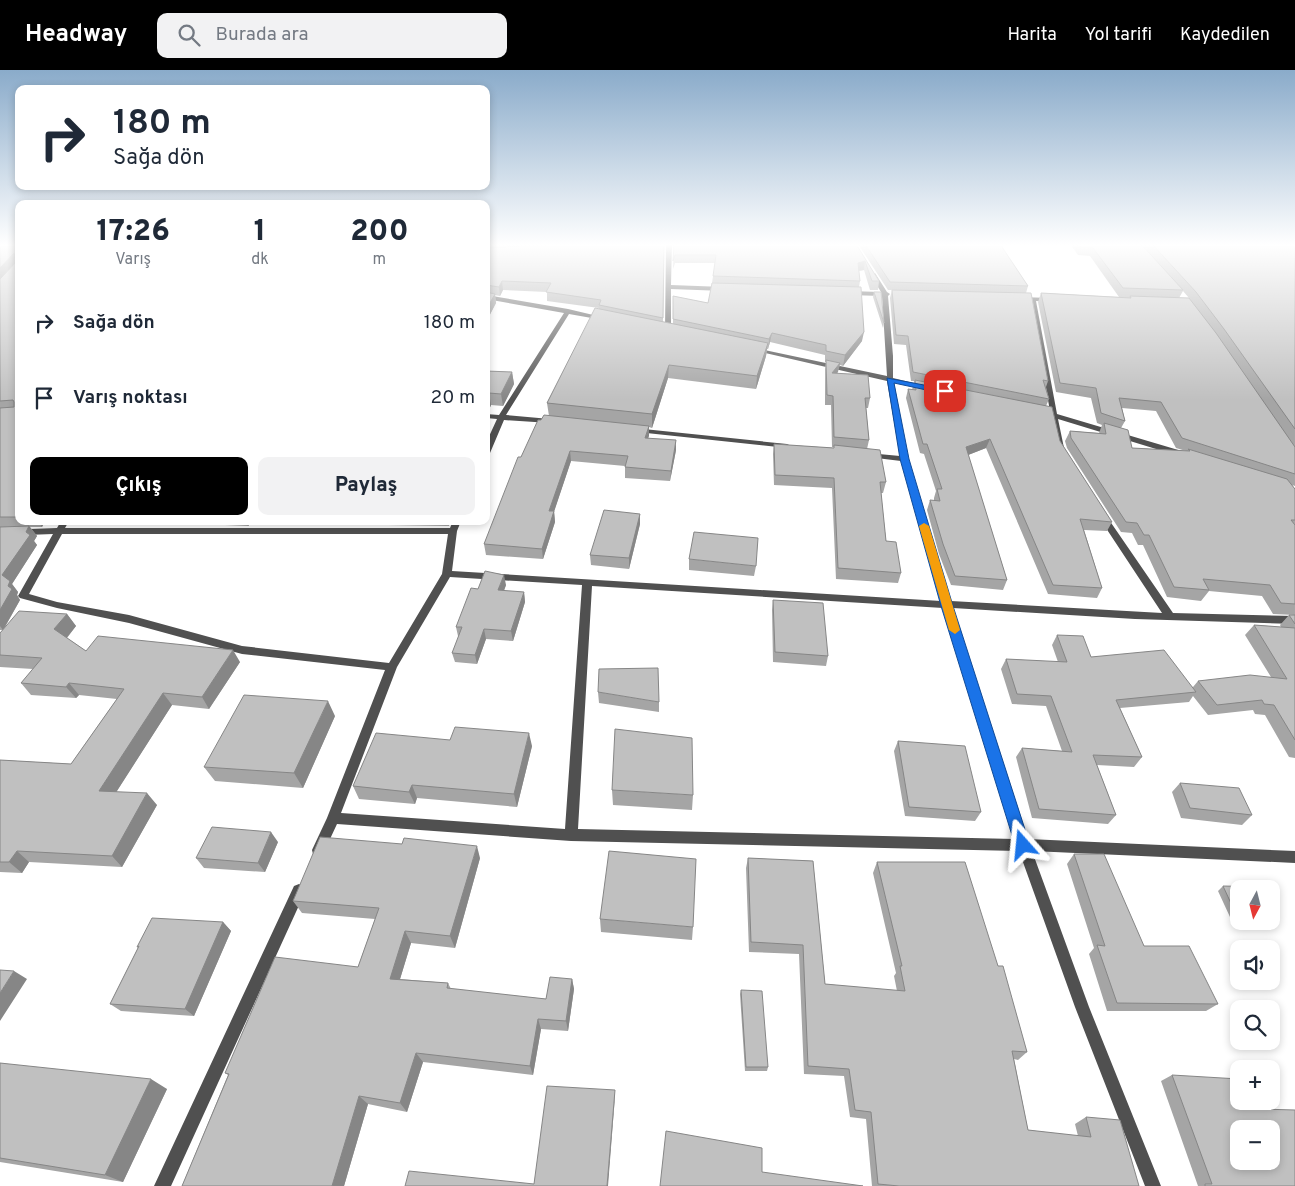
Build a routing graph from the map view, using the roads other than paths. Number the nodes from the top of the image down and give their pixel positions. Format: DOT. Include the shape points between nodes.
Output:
graph roads {
  1 [pos="670,296"];
  2 [pos="890,296"];
  3 [pos="490,298"];
  4 [pos="1013,298"];
  5 [pos="1033,299"];
  6 [pos="1062,300"];
  7 [pos="568,311"];
  8 [pos="614,320"];
  9 [pos="659,329"];
  10 [pos="668,331"];
  11 [pos="678,333"];
  12 [pos="745,348"];
  13 [pos="890,380"];
  14 [pos="938,390"];
  15 [pos="1035,410"];
  16 [pos="1055,414"];
  17 [pos="490,416"];
  18 [pos="502,416"];
  19 [pos="561,422"];
  20 [pos="630,430"];
  21 [pos="490,444"];
  22 [pos="796,447"];
  23 [pos="855,454"];
  24 [pos="1066,457"];
  25 [pos="1192,458"];
  26 [pos="904,459"];
  27 [pos="1096,506"];
  28 [pos="63,525"];
  29 [pos="455,526"];
  30 [pos="60,531"];
  31 [pos="0,533"];
  32 [pos="447,574"];
  33 [pos="587,583"];
  34 [pos="947,606"];
  35 [pos="1170,617"];
  36 [pos="1295,620"];
  37 [pos="392,667"];
  38 [pos="332,818"];
  39 [pos="571,835"];
  40 [pos="1023,845"];
  41 [pos="1295,857"];
  42 [pos="312,863"];
  43 [pos="303,881"];
  44 [pos="162,1186"];
  45 [pos="1154,1186"];
  1 -- 10 [label="street"];
  2 -- 13 [label="street"];
  3 -- 7 [label="street"];
  4 -- 5 [label="street"];
  5 -- 6 [label="street"];
  5 -- 16 [label="street"];
  7 -- 8 [label="street"];
  7 -- 18 [label="street"];
  9 -- 10 [label="street"];
  10 -- 11 [label="street"];
  12 -- 13 [label="street"];
  13 -- 14 [label="street"];
  13 -- 26 [label="street"];
  15 -- 16 [label="street"];
  16 -- 24 [label="street" via="1061,449"];
  16 -- 25 [label="street"];
  17 -- 18 [label="street"];
  18 -- 19 [label="street"];
  18 -- 21 [label="street"];
  20 -- 22 [label="street"];
  23 -- 26 [label="street"];
  26 -- 34 [label="street"];
  27 -- 35 [label="street"];
  28 -- 30 [label="street"];
  29 -- 30 [label="street"];
  29 -- 32 [label="street"];
  30 -- 31 [label="street"];
  30 -- 37 [label="street" via="23,596 242,650"];
  32 -- 33 [label="street"];
  32 -- 37 [label="street"];
  33 -- 34 [label="street"];
  33 -- 39 [label="street"];
  34 -- 35 [label="street"];
  34 -- 40 [label="street"];
  35 -- 36 [label="street"];
  37 -- 38 [label="street"];
  38 -- 39 [label="street"];
  38 -- 42 [label="street"];
  39 -- 40 [label="street"];
  40 -- 41 [label="street"];
  40 -- 45 [label="street" via="1082,1007"];
  43 -- 44 [label="street"];
}
